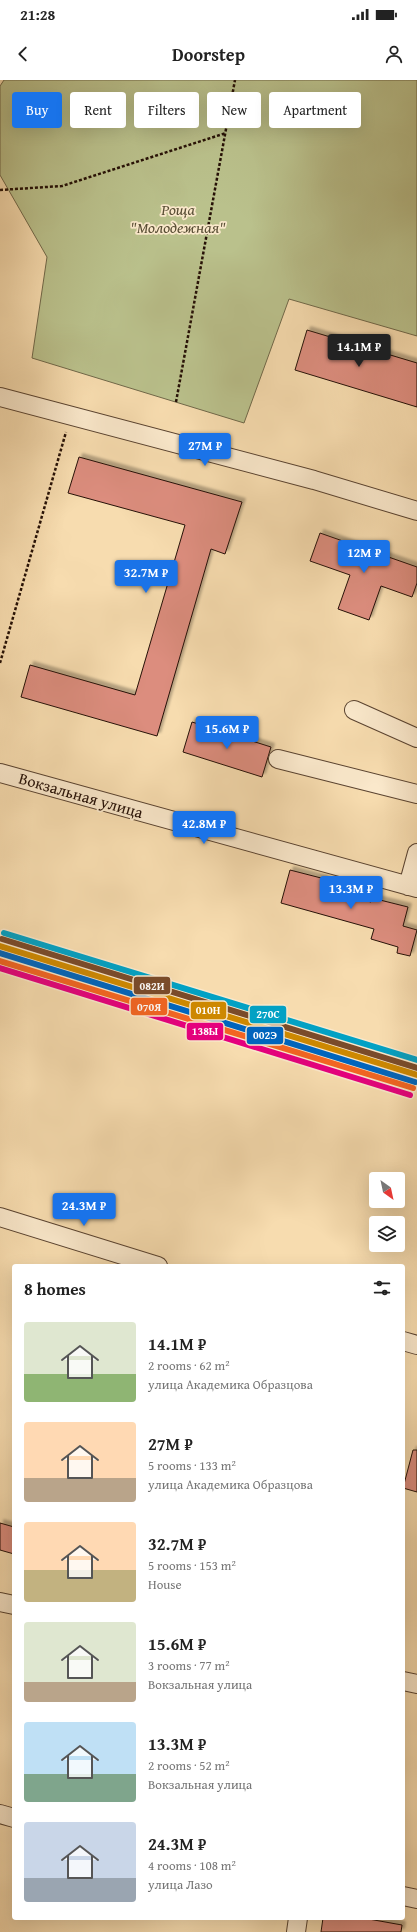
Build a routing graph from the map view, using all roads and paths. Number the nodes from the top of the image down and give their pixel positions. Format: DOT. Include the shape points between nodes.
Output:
graph roads {
  1 [pos="235,80"];
  2 [pos="226,133"];
  3 [pos="0,190"];
  4 [pos="0,397"];
  5 [pos="176,402"];
  6 [pos="71,416"];
  7 [pos="417,511"];
  8 [pos="0,663"];
  9 [pos="354,710"];
  10 [pos="417,738"];
  11 [pos="278,759"];
  12 [pos="0,773"];
  13 [pos="417,794"];
  14 [pos="417,853"];
  15 [pos="412,887"];
  16 [pos="0,1217"];
  17 [pos="152,1264"];
  18 [pos="405,1342"];
  19 [pos="417,1345"];
  20 [pos="0,1602"];
  21 [pos="12,1605"];
  22 [pos="405,1681"];
  23 [pos="417,1684"];
  24 [pos="0,1814"];
  25 [pos="12,1817"];
  26 [pos="405,1896"];
  27 [pos="417,1899"];
  28 [pos="298,1920"];
  29 [pos="296,1932"];
  1 -- 2 [label="path"];
  2 -- 3 [label="path" via="62,186"];
  2 -- 5 [label="path"];
  4 -- 6 [label="street"];
  6 -- 7 [label="street" via="314,480"];
  6 -- 8 [label="path"];
  9 -- 10 [label="street"];
  11 -- 13 [label="street"];
  12 -- 15 [label="street, Вокзальная улица"];
  14 -- 15 [label="street"];
  16 -- 17 [label="street"];
  18 -- 19 [label="street"];
  20 -- 21 [label="street"];
  22 -- 23 [label="street"];
  24 -- 25 [label="street"];
  26 -- 27 [label="street"];
  28 -- 29 [label="street"];
}
